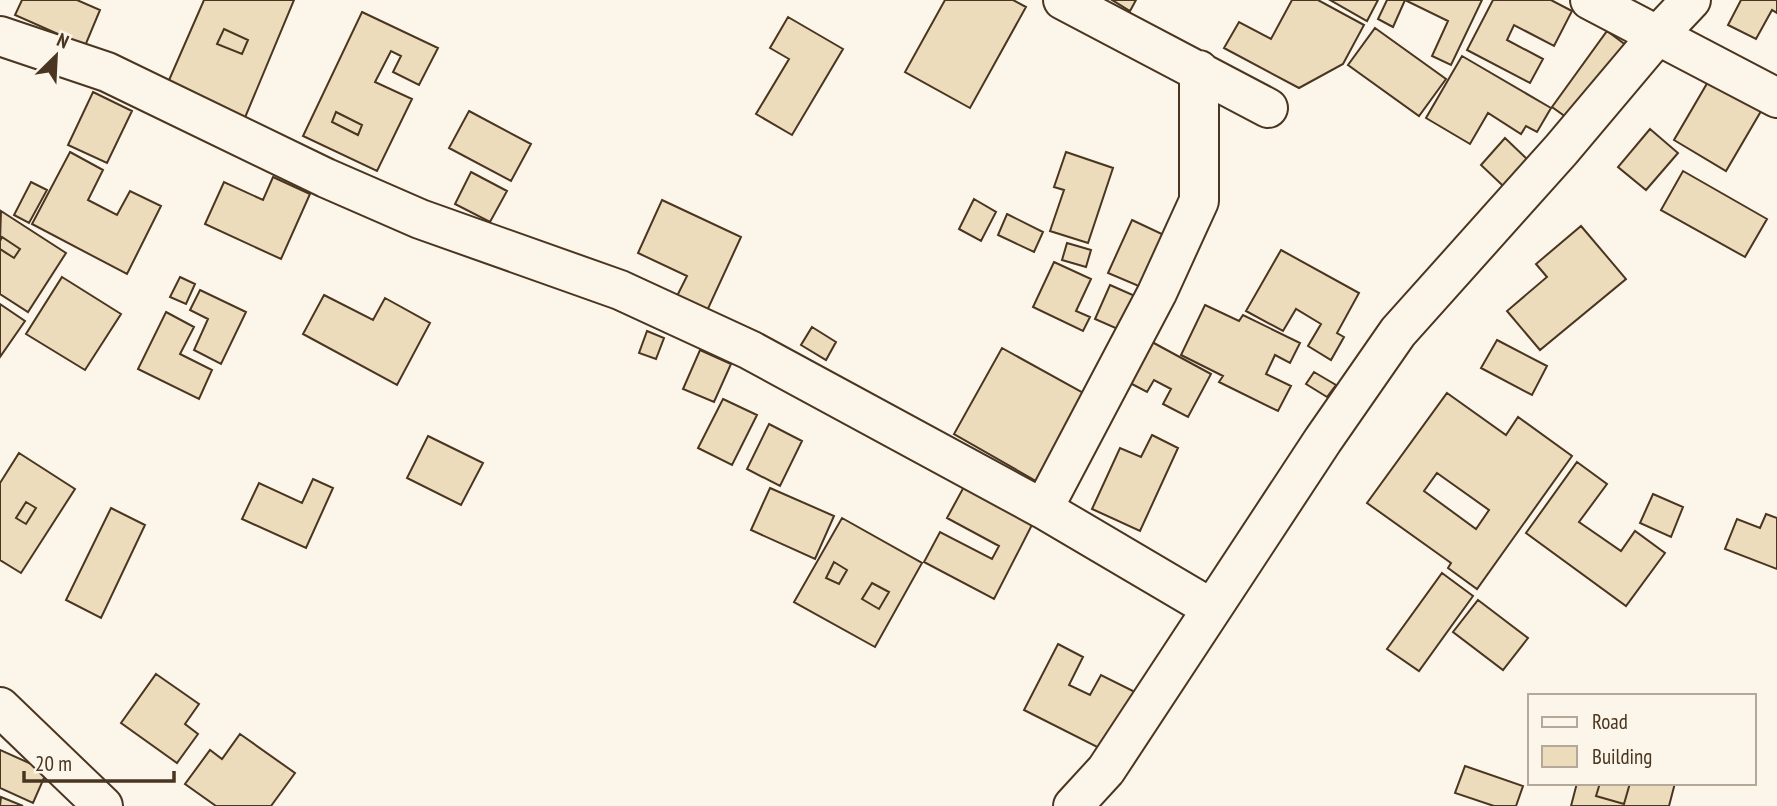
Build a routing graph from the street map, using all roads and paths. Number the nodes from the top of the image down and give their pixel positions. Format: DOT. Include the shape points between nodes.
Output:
graph roads {
  1 [pos="1063,0"];
  2 [pos="1590,0"];
  3 [pos="1691,0"];
  4 [pos="0,36"];
  5 [pos="1657,36"];
  6 [pos="1199,70"];
  7 [pos="1777,98"];
  8 [pos="1268,108"];
  9 [pos="1042,509"];
  10 [pos="1211,608"];
  11 [pos="0,707"];
  12 [pos="103,806"];
  13 [pos="1073,806"];
  1 -- 6 [label="street"];
  2 -- 5 [label="street"];
  3 -- 5 [label="street"];
  4 -- 9 [label="street" via="107,72 420,219 620,290 750,350"];
  5 -- 7 [label="street"];
  5 -- 10 [label="street" via="1398,332"];
  6 -- 8 [label="street"];
  6 -- 9 [label="street" via="1199,201 1157,293"];
  9 -- 10 [label="street"];
  10 -- 13 [label="street" via="1106,770"];
  11 -- 12 [label="street"];
}
